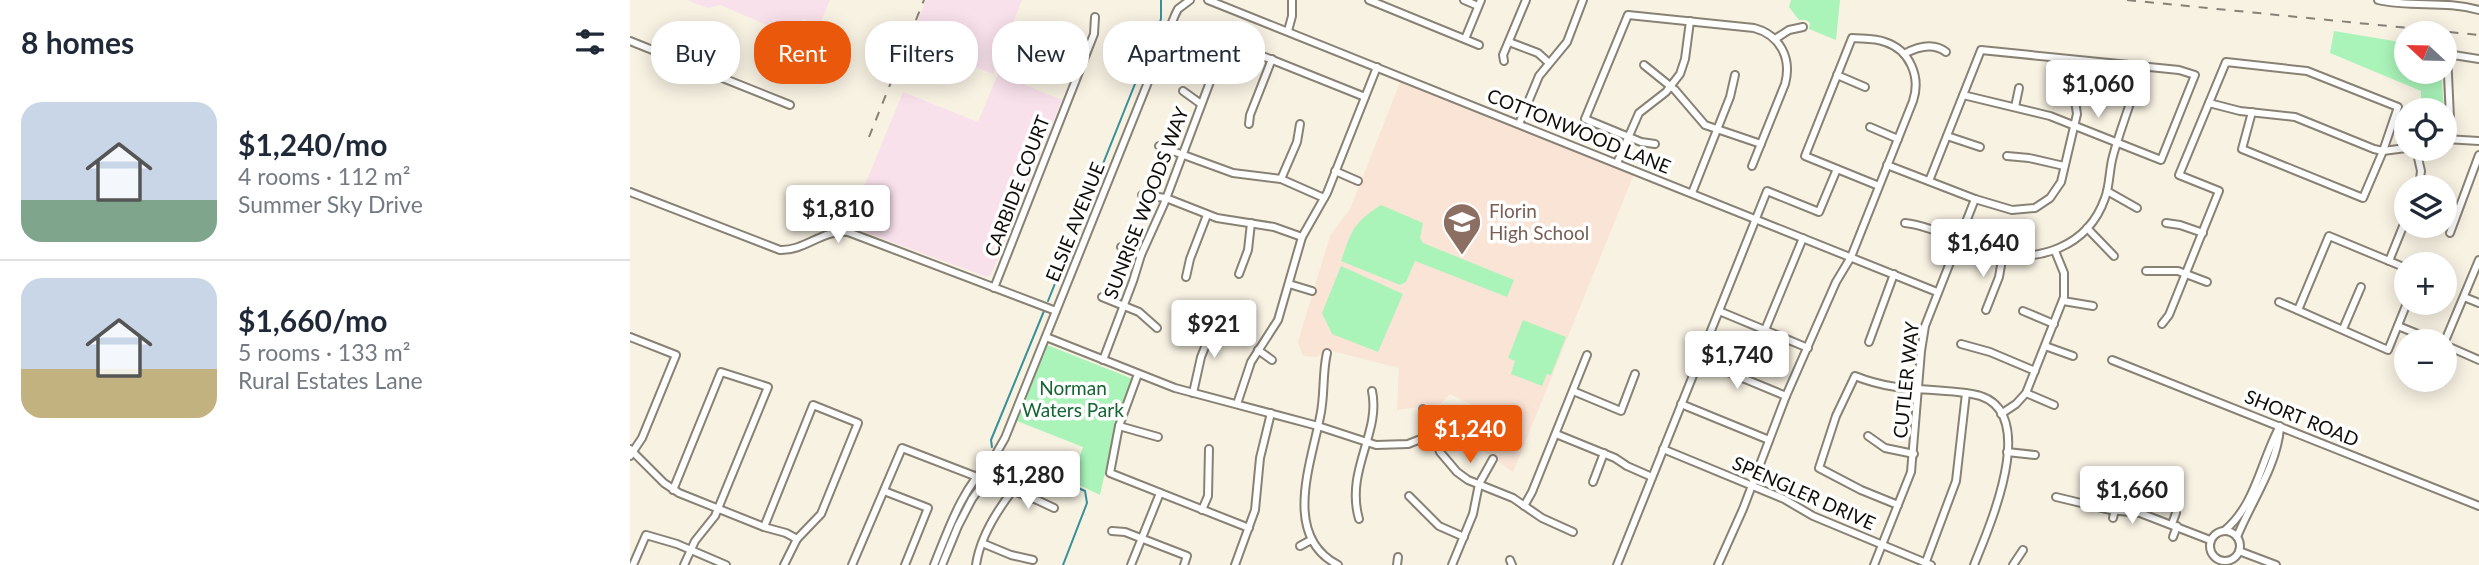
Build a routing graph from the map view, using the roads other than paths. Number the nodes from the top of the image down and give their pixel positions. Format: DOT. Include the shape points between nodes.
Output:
graph roads {
  1 [pos="1190,0"];
  2 [pos="1208,0"];
  3 [pos="1291,0"];
  4 [pos="1369,0"];
  5 [pos="1464,0"];
  6 [pos="1526,0"];
  7 [pos="1583,0"];
  8 [pos="2378,0"];
  9 [pos="2448,2"];
  10 [pos="1479,3"];
  11 [pos="2479,10"];
  12 [pos="1095,17"];
  13 [pos="1690,21"];
  14 [pos="1803,27"];
  15 [pos="1288,31"];
  16 [pos="1465,39"];
  17 [pos="1775,39"];
  18 [pos="630,40"];
  19 [pos="1508,42"];
  20 [pos="1479,45"];
  21 [pos="1946,51"];
  22 [pos="1904,54"];
  23 [pos="1265,56"];
  24 [pos="1272,59"];
  25 [pos="2479,59"];
  26 [pos="1504,61"];
  27 [pos="1549,63"];
  28 [pos="1644,65"];
  29 [pos="1377,66"];
  30 [pos="1735,75"];
  31 [pos="1837,75"];
  32 [pos="1209,84"];
  33 [pos="1671,86"];
  34 [pos="1866,87"];
  35 [pos="2019,88"];
  36 [pos="1183,91"];
  37 [pos="1531,94"];
  38 [pos="2074,94"];
  39 [pos="1963,95"];
  40 [pos="1365,97"];
  41 [pos="1541,98"];
  42 [pos="2448,98"];
  43 [pos="2132,100"];
  44 [pos="2208,103"];
  45 [pos="1201,104"];
  46 [pos="790,105"];
  47 [pos="2015,107"];
  48 [pos="2252,112"];
  49 [pos="1249,124"];
  50 [pos="1300,124"];
  51 [pos="1520,124"];
  52 [pos="2074,125"];
  53 [pos="1870,127"];
  54 [pos="1717,130"];
  55 [pos="1947,136"];
  56 [pos="1628,137"];
  57 [pos="1898,139"];
  58 [pos="2457,140"];
  59 [pos="2479,141"];
  60 [pos="2117,143"];
  61 [pos="1761,144"];
  62 [pos="1655,145"];
  63 [pos="1159,146"];
  64 [pos="1980,147"];
  65 [pos="2394,150"];
  66 [pos="2383,151"];
  67 [pos="1183,155"];
  68 [pos="2479,155"];
  69 [pos="2007,156"];
  70 [pos="1617,163"];
  71 [pos="1887,165"];
  72 [pos="1752,166"];
  73 [pos="2064,166"];
  74 [pos="1837,169"];
  75 [pos="1335,171"];
  76 [pos="1282,179"];
  77 [pos="1358,181"];
  78 [pos="1929,181"];
  79 [pos="1879,186"];
  80 [pos="2107,191"];
  81 [pos="630,192"];
  82 [pos="1692,193"];
  83 [pos="1142,195"];
  84 [pos="1166,198"];
  85 [pos="1324,198"];
  86 [pos="1975,199"];
  87 [pos="2137,208"];
  88 [pos="2457,214"];
  89 [pos="1208,215"];
  90 [pos="1756,219"];
  91 [pos="1251,223"];
  92 [pos="1905,223"];
  93 [pos="2166,223"];
  94 [pos="2087,229"];
  95 [pos="2203,233"];
  96 [pos="1302,237"];
  97 [pos="1803,238"];
  98 [pos="2398,238"];
  99 [pos="1958,241"];
  100 [pos="1121,247"];
  101 [pos="2055,251"];
  102 [pos="2003,254"];
  103 [pos="1141,255"];
  104 [pos="2115,256"];
  105 [pos="1851,257"];
  106 [pos="2479,260"];
  107 [pos="2389,261"];
  108 [pos="2394,263"];
  109 [pos="2146,271"];
  110 [pos="2187,273"];
  111 [pos="1239,274"];
  112 [pos="1894,274"];
  113 [pos="1186,278"];
  114 [pos="2207,282"];
  115 [pos="1289,284"];
  116 [pos="2361,287"];
  117 [pos="994,288"];
  118 [pos="1312,291"];
  119 [pos="1937,292"];
  120 [pos="1102,297"];
  121 [pos="2465,297"];
  122 [pos="2063,301"];
  123 [pos="2278,302"];
  124 [pos="2479,303"];
  125 [pos="1124,305"];
  126 [pos="2093,306"];
  127 [pos="1986,310"];
  128 [pos="2298,310"];
  129 [pos="1056,311"];
  130 [pos="1718,311"];
  131 [pos="2024,311"];
  132 [pos="2402,315"];
  133 [pos="1215,322"];
  134 [pos="2054,324"];
  135 [pos="2162,324"];
  136 [pos="2398,326"];
  137 [pos="1157,328"];
  138 [pos="2343,329"];
  139 [pos="2405,329"];
  140 [pos="2451,329"];
  141 [pos="1765,330"];
  142 [pos="630,337"];
  143 [pos="1046,337"];
  144 [pos="1869,342"];
  145 [pos="1961,344"];
  146 [pos="2045,346"];
  147 [pos="1808,348"];
  148 [pos="2457,349"];
  149 [pos="1258,351"];
  150 [pos="1327,353"];
  151 [pos="1587,355"];
  152 [pos="2073,356"];
  153 [pos="1103,360"];
  154 [pos="1272,360"];
  155 [pos="1699,360"];
  156 [pos="2112,360"];
  157 [pos="2479,360"];
  158 [pos="2035,371"];
  159 [pos="1138,374"];
  160 [pos="1635,374"];
  161 [pos="1918,390"];
  162 [pos="1372,391"];
  163 [pos="1573,391"];
  164 [pos="1194,393"];
  165 [pos="1966,393"];
  166 [pos="2026,393"];
  167 [pos="1786,396"];
  168 [pos="1237,404"];
  169 [pos="1681,404"];
  170 [pos="2054,405"];
  171 [pos="1423,409"];
  172 [pos="1271,413"];
  173 [pos="2001,414"];
  174 [pos="1119,426"];
  175 [pos="1318,426"];
  176 [pos="1454,426"];
  177 [pos="2280,426"];
  178 [pos="1556,434"];
  179 [pos="1432,436"];
  180 [pos="1868,436"];
  181 [pos="1158,437"];
  182 [pos="1769,440"];
  183 [pos="1365,442"];
  184 [pos="1209,449"];
  185 [pos="1663,449"];
  186 [pos="631,452"];
  187 [pos="1604,453"];
  188 [pos="2007,453"];
  189 [pos="1914,454"];
  190 [pos="2035,455"];
  191 [pos="993,459"];
  192 [pos="1493,459"];
  193 [pos="976,477"];
  194 [pos="1652,477"];
  195 [pos="986,480"];
  196 [pos="1593,482"];
  197 [pos="2259,483"];
  198 [pos="1479,484"];
  199 [pos="1753,486"];
  200 [pos="674,490"];
  201 [pos="1013,490"];
  202 [pos="884,491"];
  203 [pos="1160,493"];
  204 [pos="2119,493"];
  205 [pos="1409,496"];
  206 [pos="2056,497"];
  207 [pos="1898,505"];
  208 [pos="1524,506"];
  209 [pos="2479,506"];
  210 [pos="1054,508"];
  211 [pos="718,509"];
  212 [pos="1202,510"];
  213 [pos="2176,513"];
  214 [pos="2114,514"];
  215 [pos="1359,519"];
  216 [pos="2174,525"];
  217 [pos="764,527"];
  218 [pos="1249,528"];
  219 [pos="1112,531"];
  220 [pos="2224,531"];
  221 [pos="1573,532"];
  222 [pos="1464,537"];
  223 [pos="2173,537"];
  224 [pos="2237,537"];
  225 [pos="797,539"];
  226 [pos="1142,539"];
  227 [pos="1311,540"];
  228 [pos="2210,540"];
  229 [pos="982,543"];
  230 [pos="1882,545"];
  231 [pos="1300,546"];
  232 [pos="690,550"];
  233 [pos="2023,550"];
  234 [pos="2239,551"];
  235 [pos="1033,560"];
  236 [pos="2261,563"];
  237 [pos="1927,564"];
  238 [pos="633,565"];
  239 [pos="684,565"];
  240 [pos="726,565"];
  241 [pos="784,565"];
  242 [pos="852,565"];
  243 [pos="905,565"];
  244 [pos="934,565"];
  245 [pos="942,565"];
  246 [pos="976,565"];
  247 [pos="1131,565"];
  248 [pos="1184,565"];
  249 [pos="1235,565"];
  250 [pos="1338,565"];
  251 [pos="1452,565"];
  252 [pos="1617,565"];
  253 [pos="1718,565"];
  254 [pos="1874,565"];
  255 [pos="1974,565"];
  256 [pos="2013,565"];
  257 [pos="2276,565"];
  1 -- 129 [label="street, ELSIE AVENUE" via="1175,15"];
  2 -- 15 [label="street, COTTONWOOD LANE"];
  3 -- 15 [label="street"];
  4 -- 16 [label="street"];
  5 -- 10 [label="street"];
  6 -- 19 [label="street"];
  7 -- 27 [label="street" via="1567,42"];
  8 -- 9 [label="street"];
  9 -- 11 [label="street"];
  10 -- 16 [label="street"];
  12 -- 117 [label="street, CARBIDE COURT" via="1094,34"];
  13 -- 17 [label="street" via="1754,27"];
  13 -- 33 [label="street" via="1684,64"];
  13 -- 56 [label="street" via="1628,15 1586,119"];
  14 -- 17 [label="street"];
  15 -- 29 [label="street, COTTONWOOD LANE"];
  16 -- 20 [label="street"];
  17 -- 61 [label="street" via="1786,58 1787,75"];
  18 -- 46 [label="street"];
  19 -- 26 [label="street"];
  19 -- 27 [label="street"];
  21 -- 22 [label="street" via="1926,46"];
  22 -- 31 [label="street" via="1885,42 1852,38"];
  22 -- 57 [label="street" via="1916,87"];
  23 -- 24 [label="street"];
  24 -- 40 [label="street"];
  24 -- 49 [label="street"];
  25 -- 42 [label="street" via="2447,54"];
  27 -- 37 [label="street"];
  28 -- 33 [label="street"];
  29 -- 40 [label="street"];
  29 -- 51 [label="street, COTTONWOOD LANE"];
  30 -- 54 [label="street"];
  31 -- 34 [label="street"];
  31 -- 74 [label="street" via="1805,156"];
  32 -- 45 [label="street, SUNRISE WOODS WAY"];
  33 -- 54 [label="street" via="1702,122"];
  33 -- 56 [label="street" via="1642,110"];
  35 -- 47 [label="street"];
  36 -- 45 [label="street"];
  37 -- 41 [label="street"];
  37 -- 51 [label="street"];
  38 -- 52 [label="street"];
  39 -- 47 [label="street"];
  39 -- 55 [label="street"];
  39 -- 60 [label="street" via="1981,50 2195,75 2161,160"];
  40 -- 75 [label="street"];
  43 -- 60 [label="street"];
  44 -- 48 [label="street"];
  44 -- 66 [label="street" via="2226,62 2307,71 2398,107"];
  44 -- 95 [label="street" via="2179,175 2219,191"];
  45 -- 67 [label="street, SUNRISE WOODS WAY"];
  47 -- 52 [label="street"];
  48 -- 66 [label="street" via="2295,117"];
  48 -- 66 [label="street" via="2242,149 2364,198"];
  50 -- 76 [label="street"];
  51 -- 70 [label="street, COTTONWOOD LANE"];
  52 -- 60 [label="street"];
  52 -- 73 [label="street"];
  53 -- 57 [label="street"];
  54 -- 61 [label="street"];
  54 -- 82 [label="street"];
  55 -- 64 [label="street"];
  55 -- 78 [label="street"];
  56 -- 62 [label="street"];
  56 -- 70 [label="street"];
  57 -- 71 [label="street"];
  58 -- 59 [label="street"];
  60 -- 80 [label="street"];
  61 -- 72 [label="street"];
  63 -- 67 [label="street"];
  65 -- 66 [label="street"];
  67 -- 76 [label="street" via="1233,173"];
  67 -- 84 [label="street, SUNRISE WOODS WAY"];
  68 -- 88 [label="street"];
  69 -- 73 [label="street"];
  70 -- 82 [label="street, COTTONWOOD LANE"];
  71 -- 78 [label="street"];
  71 -- 79 [label="street"];
  73 -- 86 [label="street" via="2056,191 2035,208 2012,209"];
  74 -- 79 [label="street"];
  74 -- 90 [label="street" via="1819,212 1767,191"];
  75 -- 77 [label="street"];
  75 -- 85 [label="street"];
  76 -- 85 [label="street"];
  78 -- 86 [label="street"];
  79 -- 105 [label="street"];
  80 -- 87 [label="street"];
  80 -- 94 [label="street"];
  81 -- 117 [label="street" via="775,249 794,249 831,232 844,232"];
  82 -- 90 [label="street, COTTONWOOD LANE"];
  83 -- 84 [label="street"];
  84 -- 89 [label="street"];
  84 -- 103 [label="street, SUNRISE WOODS WAY"];
  85 -- 96 [label="street"];
  86 -- 99 [label="street, CUTLER WAY"];
  89 -- 91 [label="street"];
  89 -- 113 [label="street"];
  90 -- 97 [label="street, COTTONWOOD LANE"];
  90 -- 130 [label="street"];
  91 -- 96 [label="street"];
  91 -- 111 [label="street"];
  92 -- 99 [label="street"];
  93 -- 95 [label="street"];
  94 -- 101 [label="street"];
  94 -- 104 [label="street"];
  95 -- 110 [label="street"];
  96 -- 115 [label="street"];
  97 -- 105 [label="street, COTTONWOOD LANE"];
  97 -- 141 [label="street"];
  98 -- 107 [label="street"];
  99 -- 102 [label="street"];
  99 -- 119 [label="street, CUTLER WAY"];
  100 -- 103 [label="street"];
  101 -- 102 [label="street" via="2025,257"];
  101 -- 122 [label="street" via="2065,278"];
  102 -- 127 [label="street"];
  103 -- 125 [label="street, SUNRISE WOODS WAY"];
  105 -- 112 [label="street, COTTONWOOD LANE"];
  105 -- 147 [label="street"];
  106 -- 121 [label="street"];
  107 -- 108 [label="street"];
  107 -- 128 [label="street" via="2329,236"];
  109 -- 110 [label="street"];
  110 -- 114 [label="street"];
  110 -- 135 [label="street"];
  112 -- 119 [label="street, COTTONWOOD LANE"];
  112 -- 144 [label="street"];
  115 -- 118 [label="street"];
  115 -- 149 [label="street" via="1278,320"];
  116 -- 138 [label="street"];
  117 -- 129 [label="street"];
  119 -- 161 [label="street, CUTLER WAY" via="1923,338"];
  120 -- 125 [label="street"];
  121 -- 124 [label="street"];
  121 -- 140 [label="street"];
  122 -- 126 [label="street"];
  122 -- 134 [label="street"];
  123 -- 128 [label="street"];
  125 -- 137 [label="street"];
  125 -- 153 [label="street, SUNRISE WOODS WAY"];
  128 -- 138 [label="street"];
  129 -- 143 [label="street, ELSIE AVENUE"];
  130 -- 141 [label="street"];
  130 -- 155 [label="street"];
  131 -- 134 [label="street"];
  132 -- 136 [label="street"];
  133 -- 164 [label="street" via="1200,357"];
  134 -- 146 [label="street"];
  136 -- 138 [label="street" via="2388,350"];
  136 -- 139 [label="street"];
  141 -- 147 [label="street"];
  142 -- 186 [label="street" via="676,355 642,438"];
  143 -- 153 [label="street"];
  143 -- 191 [label="street, ELSIE AVENUE"];
  145 -- 158 [label="street"];
  146 -- 152 [label="street"];
  146 -- 158 [label="street"];
  147 -- 167 [label="street"];
  148 -- 157 [label="street"];
  149 -- 154 [label="street"];
  149 -- 168 [label="street"];
  150 -- 175 [label="street"];
  151 -- 163 [label="street"];
  153 -- 159 [label="street"];
  155 -- 167 [label="street"];
  155 -- 169 [label="street"];
  156 -- 177 [label="street, SHORT ROAD"];
  158 -- 166 [label="street"];
  159 -- 164 [label="street"];
  159 -- 174 [label="street"];
  160 -- 163 [label="street" via="1621,411"];
  161 -- 165 [label="street"];
  161 -- 189 [label="street, CUTLER WAY"];
  161 -- 207 [label="street" via="1882,386 1855,376 1819,468"];
  162 -- 183 [label="street" via="1373,412"];
  163 -- 178 [label="street"];
  164 -- 168 [label="street"];
  165 -- 173 [label="street" via="1987,399"];
  165 -- 237 [label="street" via="1956,481"];
  166 -- 170 [label="street"];
  166 -- 173 [label="street"];
  167 -- 182 [label="street"];
  168 -- 172 [label="street"];
  169 -- 182 [label="street"];
  169 -- 185 [label="street"];
  171 -- 179 [label="street"];
  172 -- 175 [label="street"];
  172 -- 218 [label="street"];
  173 -- 188 [label="street" via="2007,428"];
  174 -- 181 [label="street"];
  174 -- 203 [label="street" via="1110,473"];
  175 -- 183 [label="street"];
  175 -- 227 [label="street" via="1305,489"];
  176 -- 179 [label="street"];
  177 -- 197 [label="street"];
  177 -- 209 [label="street, SHORT ROAD"];
  178 -- 187 [label="street"];
  178 -- 208 [label="street"];
  179 -- 183 [label="street" via="1397,446"];
  179 -- 198 [label="street" via="1450,467"];
  180 -- 189 [label="street" via="1885,448"];
  182 -- 199 [label="street"];
  183 -- 215 [label="street" via="1355,482"];
  184 -- 212 [label="street" via="1208,491"];
  185 -- 194 [label="street"];
  185 -- 199 [label="street, SPENGLER DRIVE"];
  186 -- 200 [label="street"];
  187 -- 194 [label="street"];
  187 -- 196 [label="street"];
  188 -- 190 [label="street"];
  188 -- 255 [label="street" via="2000,498"];
  189 -- 207 [label="street, CUTLER WAY"];
  191 -- 193 [label="street, ELSIE AVENUE"];
  191 -- 195 [label="street, ELSIE AVENUE"];
  192 -- 198 [label="street"];
  193 -- 195 [label="street"];
  193 -- 202 [label="street" via="902,448"];
  193 -- 244 [label="street, ELSIE AVENUE"];
  194 -- 252 [label="street"];
  195 -- 201 [label="street"];
  195 -- 245 [label="street, ELSIE AVENUE" via="972,499"];
  197 -- 220 [label="street"];
  197 -- 224 [label="street"];
  198 -- 208 [label="street"];
  198 -- 222 [label="street"];
  199 -- 230 [label="street, SPENGLER DRIVE"];
  199 -- 253 [label="street"];
  200 -- 211 [label="street"];
  200 -- 211 [label="street" via="721,372 768,387"];
  201 -- 210 [label="street"];
  201 -- 229 [label="street"];
  202 -- 242 [label="street"];
  202 -- 243 [label="street" via="928,508"];
  203 -- 212 [label="street"];
  203 -- 226 [label="street"];
  204 -- 214 [label="street"];
  205 -- 222 [label="street" via="1439,526"];
  206 -- 214 [label="street"];
  207 -- 230 [label="street, CUTLER WAY"];
  208 -- 221 [label="street"];
  211 -- 217 [label="street"];
  211 -- 232 [label="street"];
  212 -- 218 [label="street"];
  213 -- 216 [label="street"];
  214 -- 216 [label="street" via="2140,513"];
  216 -- 223 [label="street"];
  216 -- 228 [label="street"];
  217 -- 225 [label="street"];
  217 -- 225 [label="street" via="813,405 858,423 821,514"];
  218 -- 249 [label="street"];
  219 -- 226 [label="street"];
  220 -- 224 [label="street"];
  220 -- 228 [label="street"];
  222 -- 251 [label="street"];
  224 -- 234 [label="street"];
  225 -- 241 [label="street"];
  226 -- 247 [label="street"];
  226 -- 248 [label="street" via="1187,556"];
  227 -- 231 [label="street"];
  227 -- 250 [label="street"];
  228 -- 234 [label="street" via="2211,553 2222,561 2231,560"];
  229 -- 235 [label="street"];
  229 -- 246 [label="street"];
  230 -- 237 [label="street, SPENGLER DRIVE"];
  230 -- 254 [label="street, CUTLER WAY"];
  232 -- 238 [label="street" via="646,535"];
  232 -- 239 [label="street"];
  232 -- 240 [label="street"];
  233 -- 256 [label="street"];
  234 -- 236 [label="street"];
  236 -- 257 [label="street"];
}
